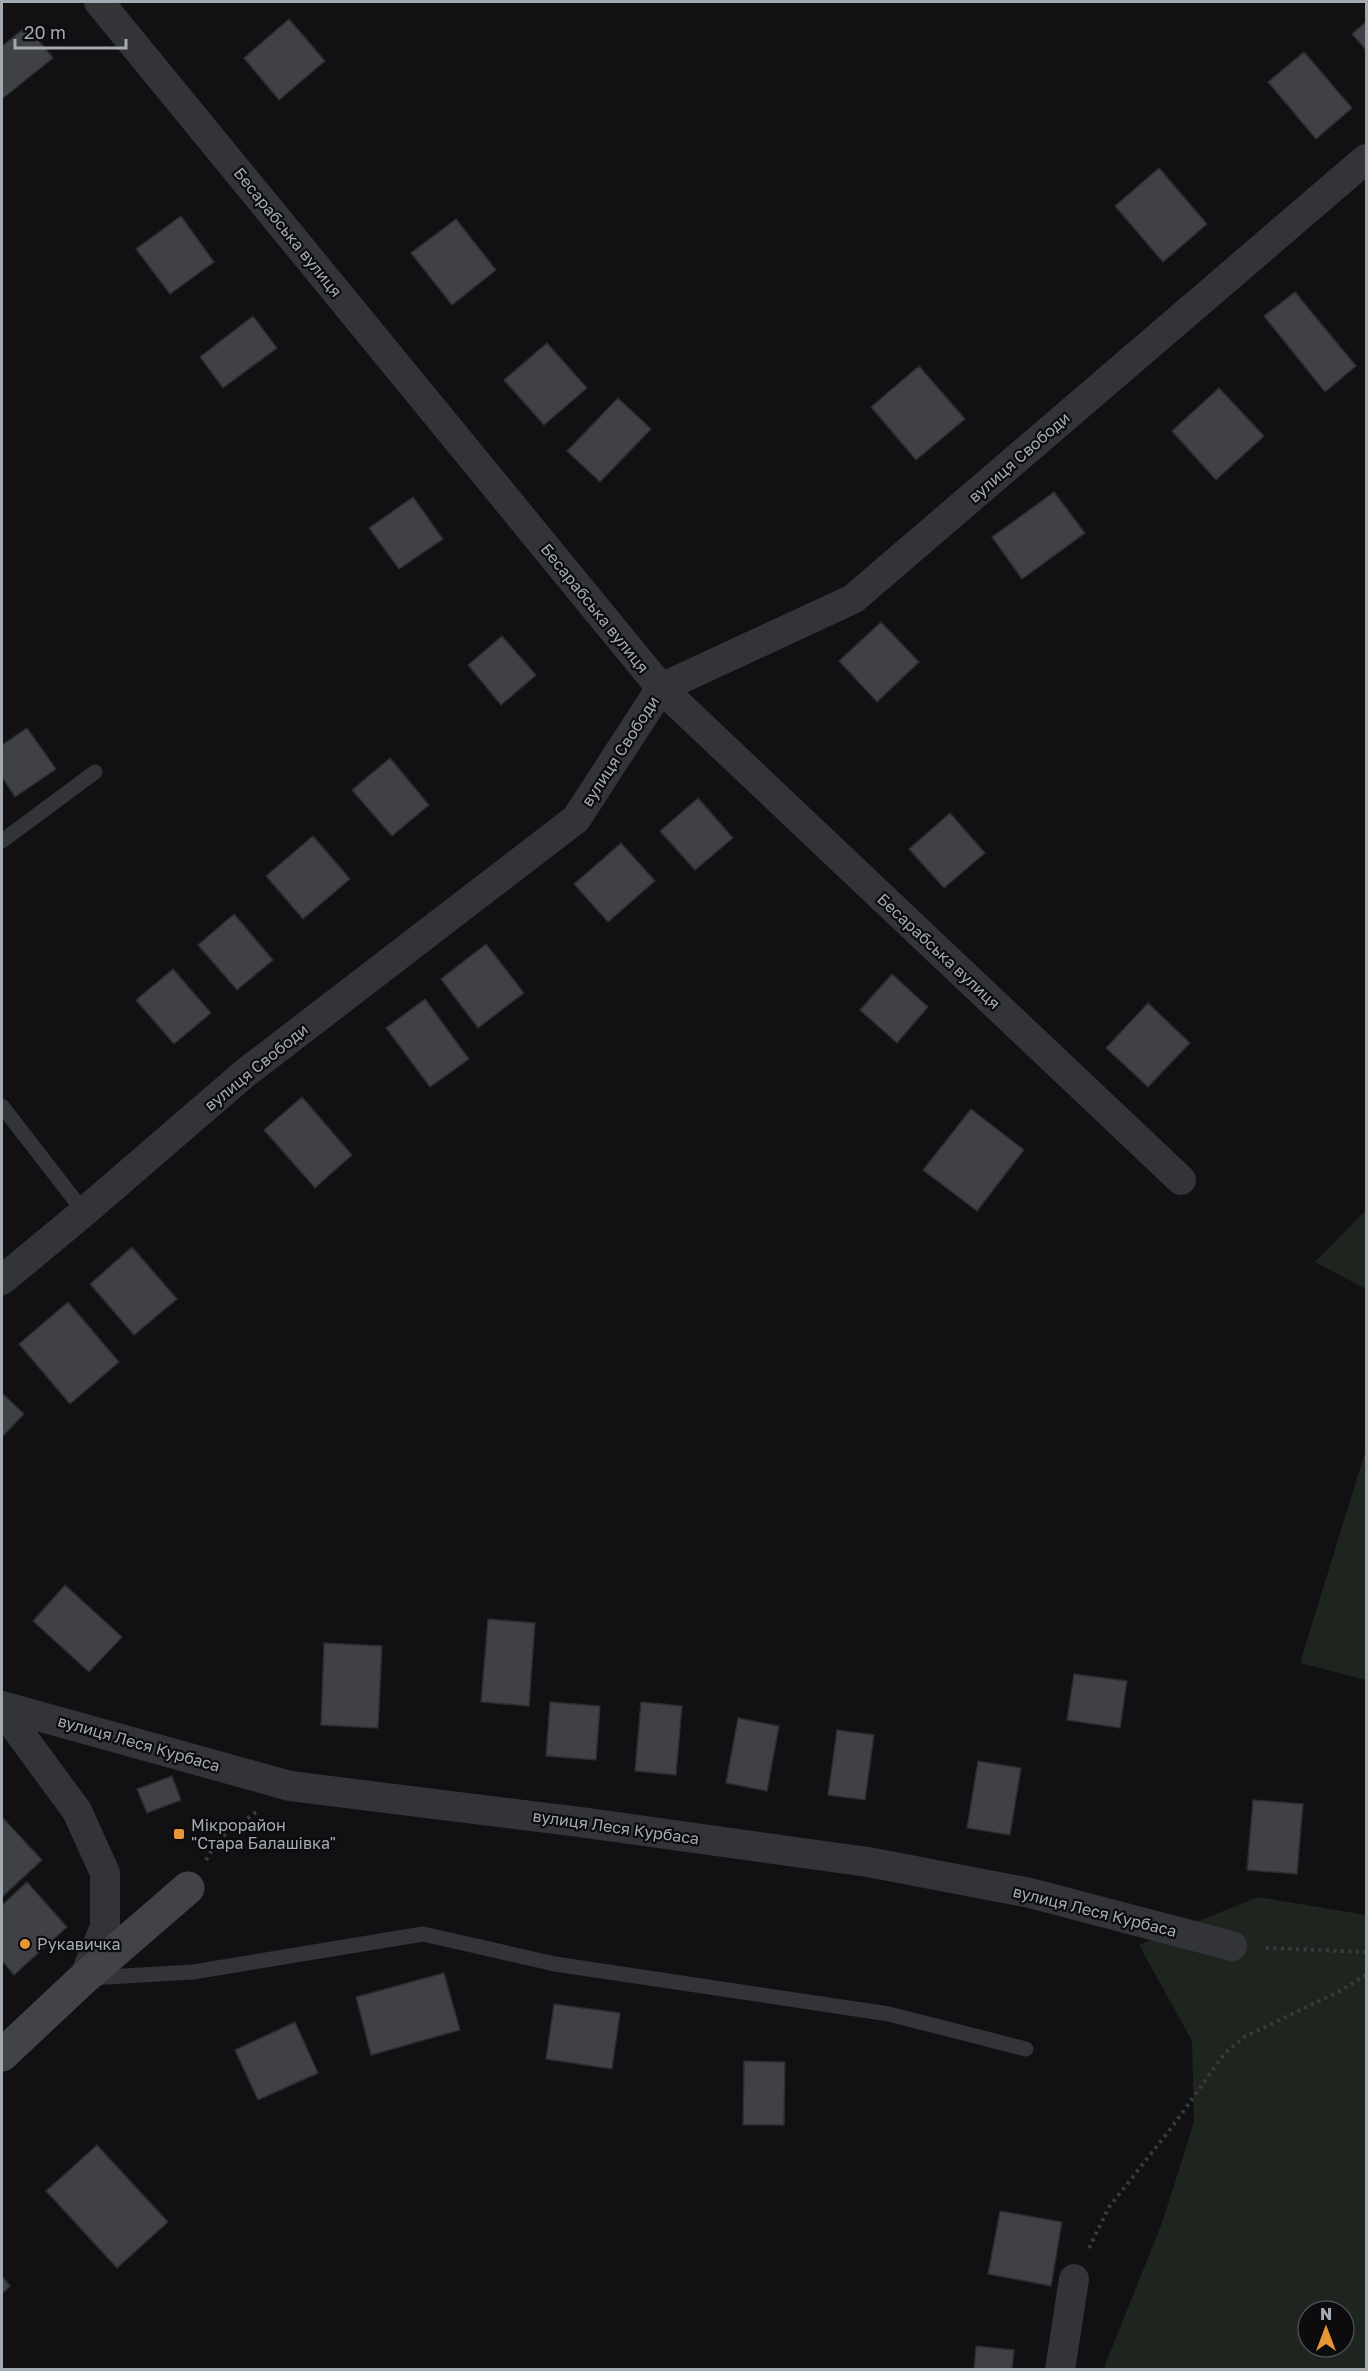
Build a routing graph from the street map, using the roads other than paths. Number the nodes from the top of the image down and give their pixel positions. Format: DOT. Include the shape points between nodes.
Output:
graph roads {
  1 [pos="99,2"];
  2 [pos="1366,159"];
  3 [pos="661,688"];
  4 [pos="95,772"];
  5 [pos="2,841"];
  6 [pos="2,1106"];
  7 [pos="1181,1180"];
  8 [pos="84,1212"];
  9 [pos="2,1280"];
  10 [pos="2,1707"];
  11 [pos="188,1888"];
  12 [pos="1232,1946"];
  13 [pos="84,1978"];
  14 [pos="1026,2049"];
  15 [pos="2,2055"];
  16 [pos="1074,2279"];
  17 [pos="1060,2370"];
  1 -- 3 [label="street, Бесарабська вулиця"];
  2 -- 3 [label="street, вулиця Свободи" via="853,599"];
  3 -- 7 [label="street, Бесарабська вулиця"];
  3 -- 8 [label="street, вулиця Свободи" via="576,819 244,1074"];
  4 -- 5 [label="lane"];
  6 -- 8 [label="lane"];
  8 -- 9 [label="street, вулиця Свободи"];
  10 -- 12 [label="street, вулиця Леся Курбаса" via="290,1786 868,1862 1030,1893"];
  10 -- 13 [label="street, вулиця Леся Курбаса" via="77,1811 105,1873 105,1927"];
  11 -- 13 [label="street"];
  13 -- 14 [label="lane" via="193,1972 423,1934 555,1964 889,2014"];
  13 -- 15 [label="street"];
  16 -- 17 [label="street"];
}
